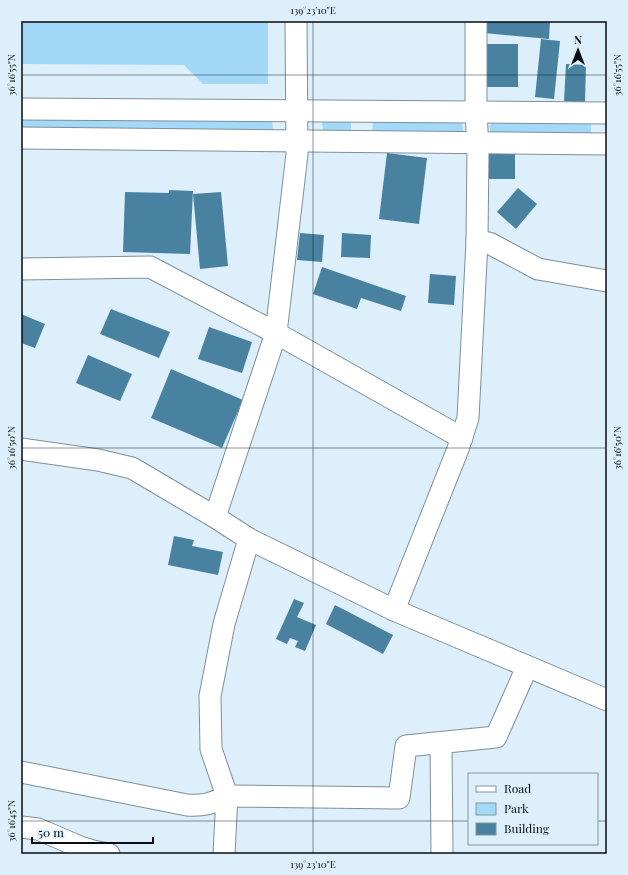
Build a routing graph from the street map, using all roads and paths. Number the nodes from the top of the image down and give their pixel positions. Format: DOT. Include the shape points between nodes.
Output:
graph roads {
  1 [pos="296,21"];
  2 [pos="476,21"];
  3 [pos="21,109"];
  4 [pos="297,111"];
  5 [pos="476,112"];
  6 [pos="607,113"];
  7 [pos="21,138"];
  8 [pos="297,141"];
  9 [pos="478,142"];
  10 [pos="607,144"];
  11 [pos="478,242"];
  12 [pos="21,270"];
  13 [pos="607,281"];
  14 [pos="276,333"];
  15 [pos="462,438"];
  16 [pos="21,449"];
  17 [pos="215,517"];
  18 [pos="249,539"];
  19 [pos="394,610"];
  20 [pos="527,667"];
  21 [pos="607,700"];
  22 [pos="441,743"];
  23 [pos="21,772"];
  24 [pos="227,796"];
  25 [pos="21,827"];
  26 [pos="109,854"];
  27 [pos="224,854"];
  28 [pos="442,854"];
  1 -- 4 [label="street"];
  2 -- 5 [label="street"];
  3 -- 4 [label="street"];
  4 -- 5 [label="street"];
  4 -- 8 [label="street"];
  5 -- 6 [label="street"];
  5 -- 9 [label="street"];
  7 -- 8 [label="street"];
  8 -- 9 [label="street"];
  8 -- 14 [label="street"];
  9 -- 10 [label="street"];
  9 -- 11 [label="street"];
  11 -- 13 [label="street" via="489,243 538,269"];
  11 -- 15 [label="street" via="468,418"];
  12 -- 14 [label="street" via="150,267"];
  14 -- 15 [label="street"];
  14 -- 17 [label="street"];
  15 -- 19 [label="street"];
  16 -- 17 [label="street" via="98,460 132,468"];
  17 -- 18 [label="street"];
  18 -- 19 [label="street"];
  18 -- 24 [label="street" via="224,624 210,696 211,749"];
  19 -- 20 [label="street"];
  20 -- 21 [label="street"];
  20 -- 22 [label="street" via="496,737"];
  22 -- 24 [label="street" via="406,746 399,798"];
  22 -- 28 [label="street"];
  23 -- 24 [label="street" via="187,805 202,806"];
  24 -- 27 [label="street"];
  25 -- 26 [label="street" via="38,829 80,847"];
}
